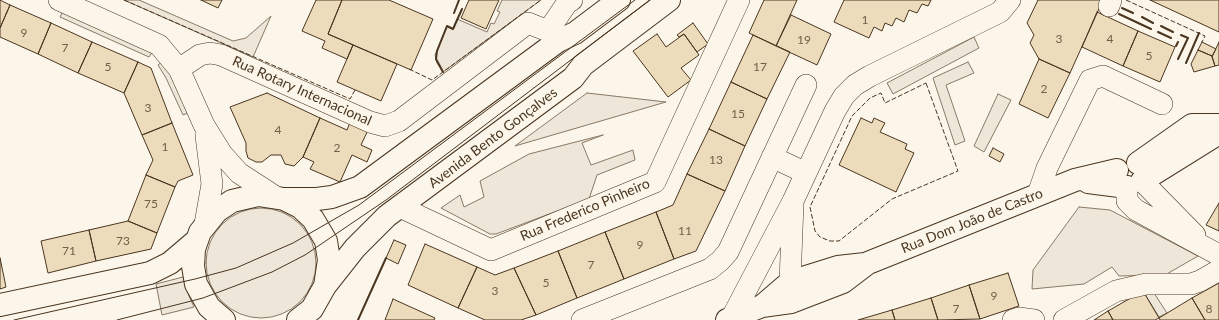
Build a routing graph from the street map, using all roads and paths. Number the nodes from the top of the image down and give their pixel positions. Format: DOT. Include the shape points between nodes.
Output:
graph roads {
  1 [pos="59,0"];
  2 [pos="572,0"];
  3 [pos="619,0"];
  4 [pos="669,0"];
  5 [pos="739,0"];
  6 [pos="1010,0"];
  7 [pos="553,36"];
  8 [pos="179,69"];
  9 [pos="806,85"];
  10 [pos="1162,104"];
  11 [pos="204,125"];
  12 [pos="1219,125"];
  13 [pos="1219,134"];
  14 [pos="772,157"];
  15 [pos="806,173"];
  16 [pos="1131,176"];
  17 [pos="1038,194"];
  18 [pos="280,198"];
  19 [pos="793,201"];
  20 [pos="400,207"];
  21 [pos="201,232"];
  22 [pos="1214,252"];
  23 [pos="868,263"];
  24 [pos="1219,270"];
  25 [pos="790,282"];
  26 [pos="324,290"];
  27 [pos="771,305"];
  28 [pos="0,306"];
  29 [pos="729,319"];
  30 [pos="224,320"];
  31 [pos="298,320"];
  32 [pos="316,320"];
  33 [pos="582,320"];
  34 [pos="1013,320"];
  35 [pos="1034,320"];
  36 [pos="1064,320"];
  1 -- 8 [label="street" via="159,45"];
  2 -- 7 [label="street" via="567,3"];
  3 -- 7 [label="main road" via="575,33"];
  4 -- 20 [label="main road, Avenida Bento Gonçalves" via="583,65 573,78"];
  5 -- 20 [label="street, Rua Frederico Pinheiro" via="655,182 491,250"];
  6 -- 15 [label="street" via="1000,12 855,85 844,96 835,111"];
  7 -- 8 [label="street, Rua Rotary Internacional" via="528,23 399,121 385,126 370,122 222,55 200,55"];
  7 -- 18 [label="main road" via="360,187 332,197"];
  8 -- 11 [label="street"];
  9 -- 14 [label="street"];
  10 -- 17 [label="street" via="1103,76 1090,80 1047,168"];
  11 -- 18 [label="street" via="222,154 239,173"];
  11 -- 21 [label="street" via="212,179 211,196"];
  12 -- 16 [label="main road" via="1192,125"];
  13 -- 16 [label="main road"];
  14 -- 15 [label="street"];
  14 -- 33 [label="street" via="728,252 720,261 710,269"];
  15 -- 19 [label="street"];
  16 -- 17 [label="main road, Rua Dom João de Castro" via="1075,180"];
  16 -- 22 [label="street" via="1127,201 1136,210"];
  17 -- 23 [label="main road, Rua Dom João de Castro"];
  18 -- 21 [label="main road" via="258,195 236,200 217,211"];
  18 -- 26 [label="main road" via="307,213 323,234 329,260"];
  19 -- 25 [label="street"];
  19 -- 29 [label="street"];
  20 -- 26 [label="main road, Avenida Bento Gonçalves" via="364,238"];
  21 -- 28 [label="main road" via="170,263 150,273"];
  21 -- 30 [label="main road" via="193,257 196,284 209,307"];
  23 -- 25 [label="main road, Rua Dom João de Castro" via="838,267"];
  23 -- 27 [label="main road, Rua Dom João de Castro" via="843,282"];
  24 -- 36 [label="street" via="1191,284 1136,285 1114,292"];
  25 -- 27 [label="main road, Rua Dom João de Castro"];
  26 -- 31 [label="main road, Avenida Bento Gonçalves" via="312,309"];
  26 -- 32 [label="main road"];
  27 -- 29 [label="main road, Rua Dom João de Castro"];
  34 -- 35 [label="street"];
}
